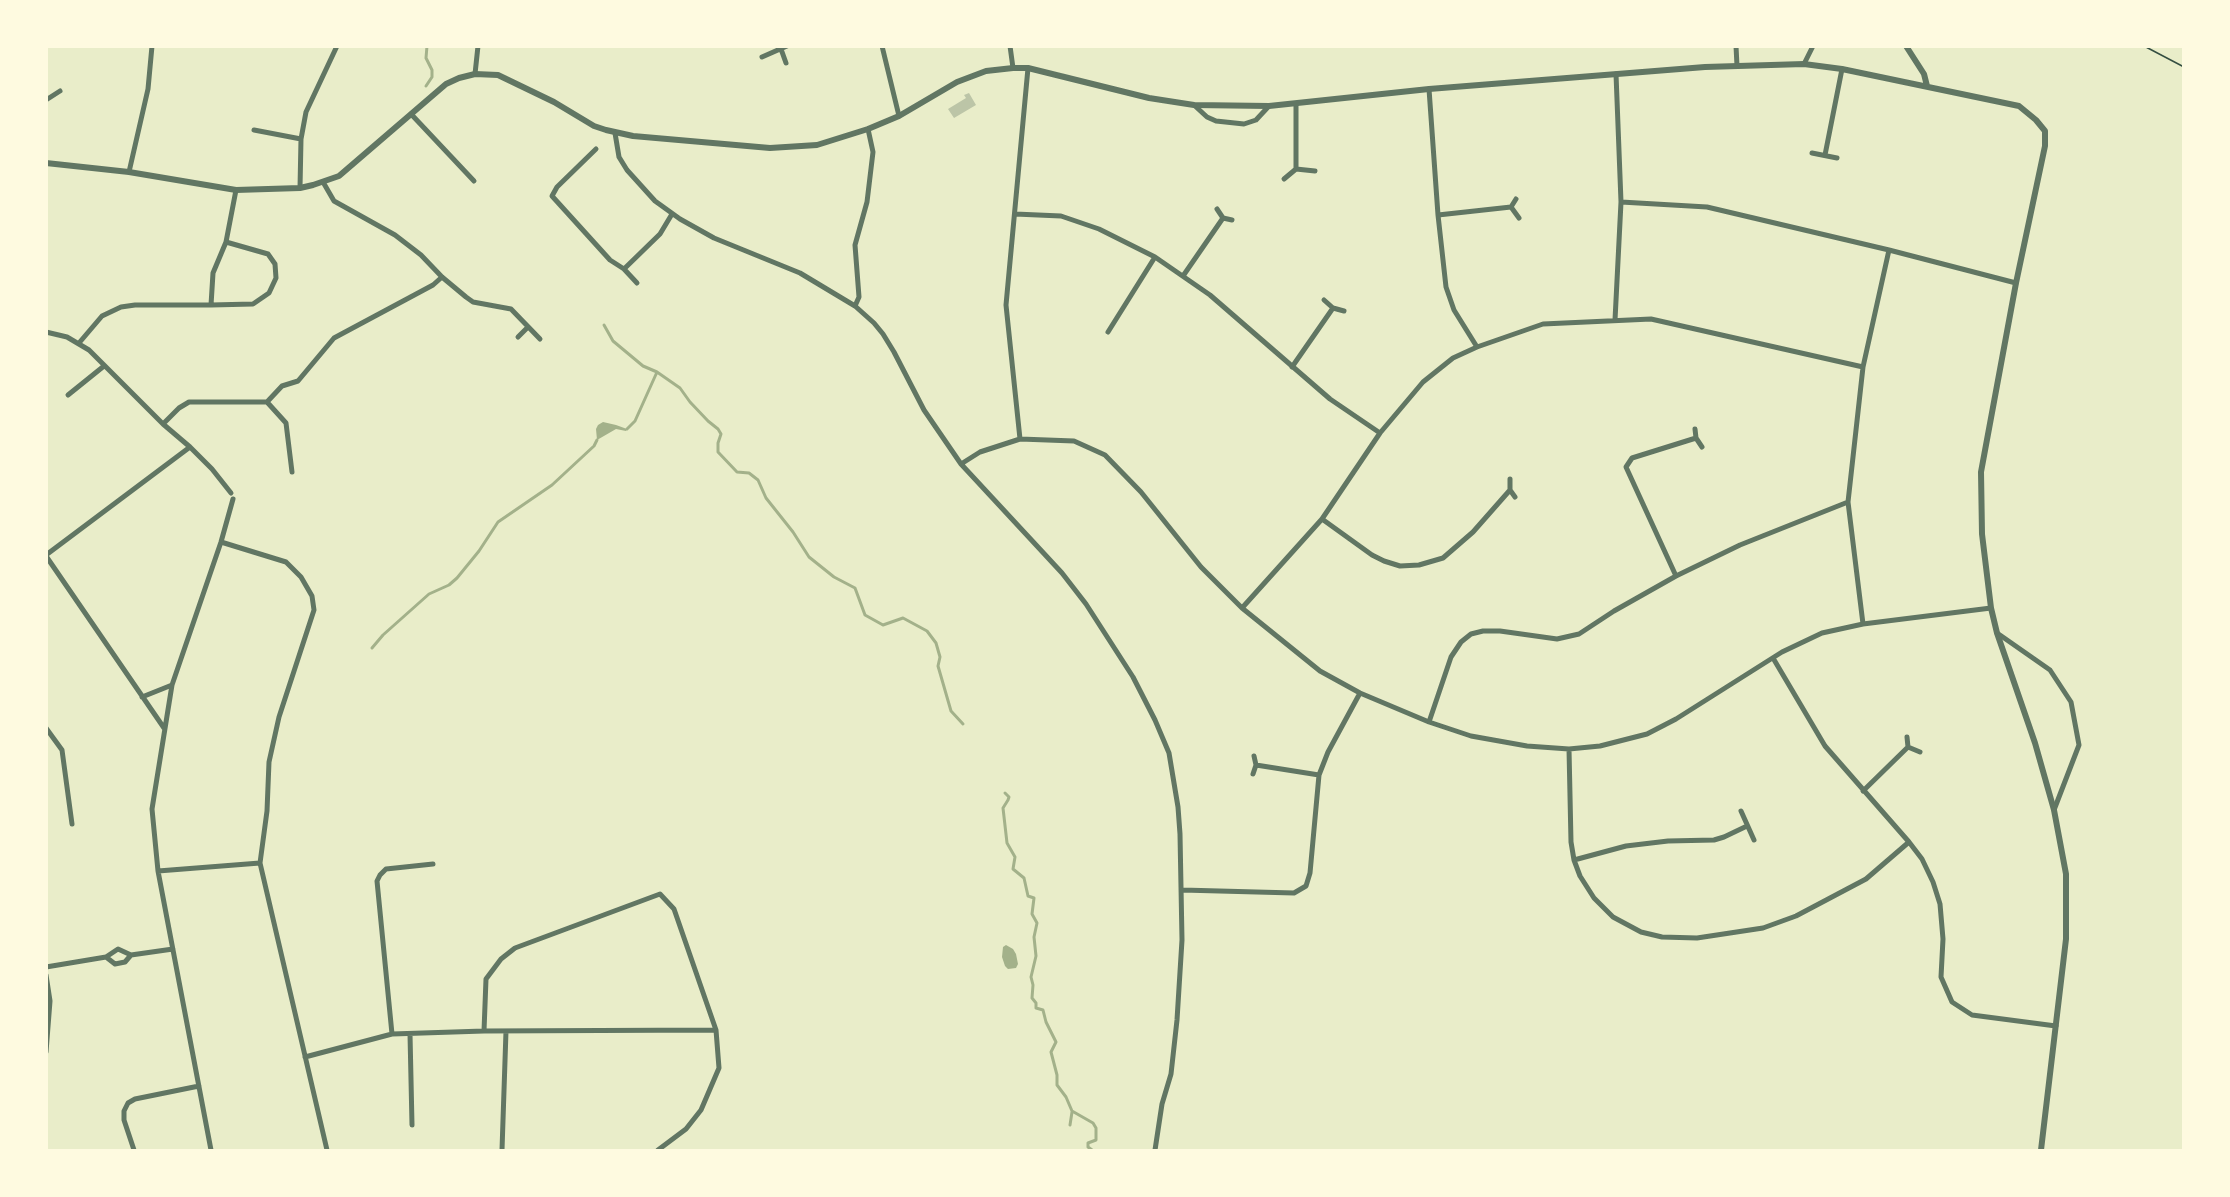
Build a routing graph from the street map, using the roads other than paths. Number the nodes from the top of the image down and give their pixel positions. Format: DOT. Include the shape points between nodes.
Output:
graph roads {
  1 [pos="152,46"];
  2 [pos="337,46"];
  3 [pos="478,46"];
  4 [pos="882,46"];
  5 [pos="1010,46"];
  6 [pos="1736,46"];
  7 [pos="1813,46"];
  8 [pos="1906,46"];
  9 [pos="784,48"];
  10 [pos="762,57"];
  11 [pos="786,63"];
  12 [pos="1804,64"];
  13 [pos="1737,66"];
  14 [pos="1013,68"];
  15 [pos="1028,68"];
  16 [pos="1842,69"];
  17 [pos="475,74"];
  18 [pos="1616,74"];
  19 [pos="1927,86"];
  20 [pos="1429,89"];
  21 [pos="60,91"];
  22 [pos="46,100"];
  23 [pos="1296,104"];
  24 [pos="1194,105"];
  25 [pos="1269,106"];
  26 [pos="411,114"];
  27 [pos="899,116"];
  28 [pos="868,129"];
  29 [pos="254,130"];
  30 [pos="615,133"];
  31 [pos="301,139"];
  32 [pos="596,150"];
  33 [pos="1812,153"];
  34 [pos="1825,155"];
  35 [pos="1837,158"];
  36 [pos="46,163"];
  37 [pos="1296,169"];
  38 [pos="1314,171"];
  39 [pos="129,172"];
  40 [pos="1284,179"];
  41 [pos="474,181"];
  42 [pos="323,182"];
  43 [pos="300,188"];
  44 [pos="236,190"];
  45 [pos="1516,199"];
  46 [pos="1621,202"];
  47 [pos="1511,207"];
  48 [pos="1216,209"];
  49 [pos="672,214"];
  50 [pos="1015,214"];
  51 [pos="1438,215"];
  52 [pos="1223,218"];
  53 [pos="1519,219"];
  54 [pos="1232,220"];
  55 [pos="226,242"];
  56 [pos="1889,250"];
  57 [pos="1155,257"];
  58 [pos="624,269"];
  59 [pos="1183,276"];
  60 [pos="442,277"];
  61 [pos="637,283"];
  62 [pos="2016,283"];
  63 [pos="1324,300"];
  64 [pos="211,304"];
  65 [pos="855,306"];
  66 [pos="1333,308"];
  67 [pos="1344,311"];
  68 [pos="1615,320"];
  69 [pos="528,327"];
  70 [pos="46,332"];
  71 [pos="1108,332"];
  72 [pos="518,337"];
  73 [pos="540,339"];
  74 [pos="79,343"];
  75 [pos="1477,347"];
  76 [pos="104,366"];
  77 [pos="1863,366"];
  78 [pos="1292,367"];
  79 [pos="68,395"];
  80 [pos="267,402"];
  81 [pos="163,424"];
  82 [pos="1695,429"];
  83 [pos="1380,433"];
  84 [pos="1696,438"];
  85 [pos="1020,439"];
  86 [pos="190,447"];
  87 [pos="1702,447"];
  88 [pos="960,464"];
  89 [pos="292,472"];
  90 [pos="1510,479"];
  91 [pos="1510,490"];
  92 [pos="1515,497"];
  93 [pos="1848,502"];
  94 [pos="1322,519"];
  95 [pos="221,542"];
  96 [pos="46,556"];
  97 [pos="1676,576"];
  98 [pos="1242,608"];
  99 [pos="1991,608"];
  100 [pos="1863,624"];
  101 [pos="1997,633"];
  102 [pos="1773,658"];
  103 [pos="172,685"];
  104 [pos="1360,693"];
  105 [pos="142,697"];
  106 [pos="1429,723"];
  107 [pos="46,728"];
  108 [pos="164,728"];
  109 [pos="1906,737"];
  110 [pos="1908,747"];
  111 [pos="1569,749"];
  112 [pos="1920,752"];
  113 [pos="1254,756"];
  114 [pos="1256,765"];
  115 [pos="1253,774"];
  116 [pos="1319,775"];
  117 [pos="1863,791"];
  118 [pos="2054,810"];
  119 [pos="1741,811"];
  120 [pos="72,824"];
  121 [pos="1747,826"];
  122 [pos="1754,840"];
  123 [pos="1909,842"];
  124 [pos="1574,860"];
  125 [pos="260,863"];
  126 [pos="433,864"];
  127 [pos="158,871"];
  128 [pos="1182,890"];
  129 [pos="173,949"];
  130 [pos="131,955"];
  131 [pos="106,957"];
  132 [pos="46,967"];
  133 [pos="46,975"];
  134 [pos="2056,1026"];
  135 [pos="716,1030"];
  136 [pos="484,1031"];
  137 [pos="506,1031"];
  138 [pos="392,1034"];
  139 [pos="410,1034"];
  140 [pos="46,1052"];
  141 [pos="305,1057"];
  142 [pos="199,1086"];
  143 [pos="412,1125"];
  144 [pos="134,1150"];
  145 [pos="211,1150"];
  146 [pos="327,1150"];
  147 [pos="502,1150"];
  148 [pos="658,1150"];
  149 [pos="1155,1150"];
  150 [pos="2041,1150"];
  1 -- 39 [label="street" via="148,89"];
  2 -- 31 [label="street" via="306,112"];
  3 -- 17 [label="street"];
  4 -- 27 [label="street"];
  5 -- 14 [label="street"];
  6 -- 13 [label="street"];
  7 -- 12 [label="street"];
  8 -- 19 [label="street"];
  9 -- 10 [label="street"];
  9 -- 11 [label="street"];
  12 -- 13 [label="street"];
  12 -- 16 [label="street"];
  13 -- 18 [label="street"];
  14 -- 15 [label="street"];
  14 -- 27 [label="street" via="986,71 957,82"];
  15 -- 24 [label="street"];
  15 -- 50 [label="street"];
  16 -- 19 [label="street"];
  16 -- 34 [label="street"];
  17 -- 26 [label="street" via="446,84"];
  17 -- 30 [label="street" via="498,75 594,126"];
  18 -- 20 [label="street"];
  18 -- 46 [label="street"];
  19 -- 62 [label="street" via="2019,106 2045,131 2041,170"];
  20 -- 23 [label="street"];
  20 -- 51 [label="street"];
  21 -- 22 [label="street"];
  23 -- 25 [label="street"];
  23 -- 37 [label="street"];
  24 -- 25 [label="street"];
  24 -- 25 [label="street" via="1216,121 1244,124 1256,120"];
  26 -- 41 [label="street"];
  26 -- 42 [label="street" via="339,176"];
  27 -- 28 [label="street"];
  28 -- 30 [label="street" via="817,145 770,148"];
  28 -- 65 [label="street" via="873,152 867,202 855,245 859,297"];
  29 -- 31 [label="street"];
  30 -- 49 [label="street" via="619,157 627,170"];
  31 -- 43 [label="street"];
  32 -- 58 [label="street" via="552,196 610,260"];
  33 -- 34 [label="street"];
  34 -- 35 [label="street"];
  36 -- 39 [label="street"];
  37 -- 38 [label="street"];
  37 -- 40 [label="street"];
  39 -- 44 [label="street"];
  42 -- 43 [label="street"];
  42 -- 60 [label="street" via="334,201 395,235"];
  43 -- 44 [label="street"];
  44 -- 55 [label="street"];
  45 -- 47 [label="street"];
  46 -- 56 [label="street" via="1707,207"];
  46 -- 68 [label="street"];
  47 -- 51 [label="street"];
  47 -- 53 [label="street"];
  48 -- 52 [label="street"];
  49 -- 58 [label="street" via="660,234"];
  49 -- 65 [label="street" via="714,238 800,273"];
  50 -- 57 [label="street" via="1061,216 1100,229"];
  50 -- 85 [label="street" via="1006,305"];
  51 -- 75 [label="street" via="1449,297"];
  52 -- 54 [label="street"];
  52 -- 59 [label="street"];
  55 -- 64 [label="street" via="215,266"];
  55 -- 64 [label="street" via="268,254 275,264 276,278 269,293 253,304"];
  56 -- 62 [label="street"];
  56 -- 77 [label="street"];
  57 -- 59 [label="street"];
  57 -- 71 [label="street"];
  58 -- 61 [label="street"];
  59 -- 78 [label="street"];
  60 -- 69 [label="street" via="472,302 511,309"];
  60 -- 80 [label="street" via="334,338 298,381 282,386"];
  62 -- 99 [label="street" via="1982,472 1982,534"];
  63 -- 66 [label="street"];
  64 -- 74 [label="street" via="121,307 102,316"];
  65 -- 88 [label="street" via="883,334 924,410"];
  66 -- 67 [label="street"];
  66 -- 78 [label="street"];
  68 -- 75 [label="street" via="1543,324"];
  68 -- 77 [label="street" via="1651,319"];
  69 -- 72 [label="street"];
  69 -- 73 [label="street"];
  70 -- 74 [label="street"];
  74 -- 76 [label="street"];
  75 -- 83 [label="street" via="1453,358 1423,382"];
  76 -- 79 [label="street"];
  76 -- 81 [label="street"];
  77 -- 93 [label="street"];
  78 -- 83 [label="street"];
  80 -- 81 [label="street" via="189,402"];
  80 -- 89 [label="street" via="286,423"];
  81 -- 86 [label="street"];
  82 -- 84 [label="street"];
  83 -- 94 [label="street"];
  84 -- 87 [label="street"];
  84 -- 97 [label="street" via="1632,458 1626,467"];
  85 -- 88 [label="street" via="980,452"];
  85 -- 98 [label="street" via="1074,441 1105,454 1201,567"];
  86 -- 95 [label="street" via="232,496"];
  86 -- 96 [label="street"];
  88 -- 128 [label="street" via="1062,573 1138,688 1169,753 1178,807"];
  90 -- 91 [label="street"];
  91 -- 92 [label="street"];
  91 -- 94 [label="street" via="1473,532 1443,558 1419,565 1400,566 1378,558"];
  93 -- 97 [label="street" via="1740,545"];
  93 -- 100 [label="street"];
  94 -- 98 [label="street"];
  95 -- 103 [label="street"];
  95 -- 125 [label="street" via="286,562 312,596 314,610 279,717 269,762"];
  96 -- 105 [label="street"];
  97 -- 106 [label="street" via="1569,637 1557,639 1500,631 1472,634 1451,657"];
  98 -- 104 [label="street" via="1320,670"];
  99 -- 100 [label="street"];
  99 -- 101 [label="street"];
  100 -- 102 [label="street" via="1822,633"];
  101 -- 118 [label="street"];
  101 -- 118 [label="street" via="2050,670 2072,702 2079,745"];
  102 -- 111 [label="street" via="1647,734"];
  102 -- 117 [label="street" via="1825,746"];
  103 -- 105 [label="street"];
  103 -- 108 [label="street"];
  104 -- 106 [label="street"];
  104 -- 116 [label="street"];
  105 -- 108 [label="street"];
  106 -- 111 [label="street" via="1471,736"];
  107 -- 120 [label="street" via="62,750"];
  108 -- 127 [label="street" via="152,808"];
  109 -- 110 [label="street"];
  110 -- 112 [label="street"];
  110 -- 117 [label="street"];
  111 -- 124 [label="street"];
  113 -- 114 [label="street"];
  114 -- 115 [label="street"];
  114 -- 116 [label="street"];
  116 -- 128 [label="street" via="1306,886 1294,893"];
  117 -- 123 [label="street"];
  118 -- 134 [label="street" via="2066,885 2066,939"];
  119 -- 121 [label="street"];
  121 -- 122 [label="street"];
  121 -- 124 [label="street" via="1713,840 1626,846"];
  123 -- 124 [label="street" via="1866,879 1796,916 1763,928 1697,938 1641,932 1612,917 1588,889"];
  123 -- 134 [label="street" via="1934,882 1940,904 1941,977 1952,1002 1972,1015"];
  125 -- 127 [label="street"];
  125 -- 141 [label="street"];
  126 -- 138 [label="street" via="386,869 377,881"];
  127 -- 129 [label="street"];
  128 -- 149 [label="street" via="1177,1020 1171,1074"];
  129 -- 130 [label="street"];
  129 -- 142 [label="street"];
  130 -- 131 [label="street" via="118,949"];
  130 -- 131 [label="street" via="125,962 115,964"];
  131 -- 132 [label="street"];
  133 -- 140 [label="street" via="50,1001"];
  134 -- 150 [label="street"];
  135 -- 136 [label="street" via="674,909 660,894 515,948 486,979"];
  135 -- 137 [label="street"];
  135 -- 148 [label="street" via="719,1068 710,1092 686,1129"];
  136 -- 137 [label="street"];
  136 -- 139 [label="street"];
  137 -- 147 [label="street"];
  138 -- 139 [label="street"];
  138 -- 141 [label="street"];
  139 -- 143 [label="street"];
  141 -- 146 [label="street"];
  142 -- 144 [label="street" via="128,1103 124,1120"];
  142 -- 145 [label="street"];
}
